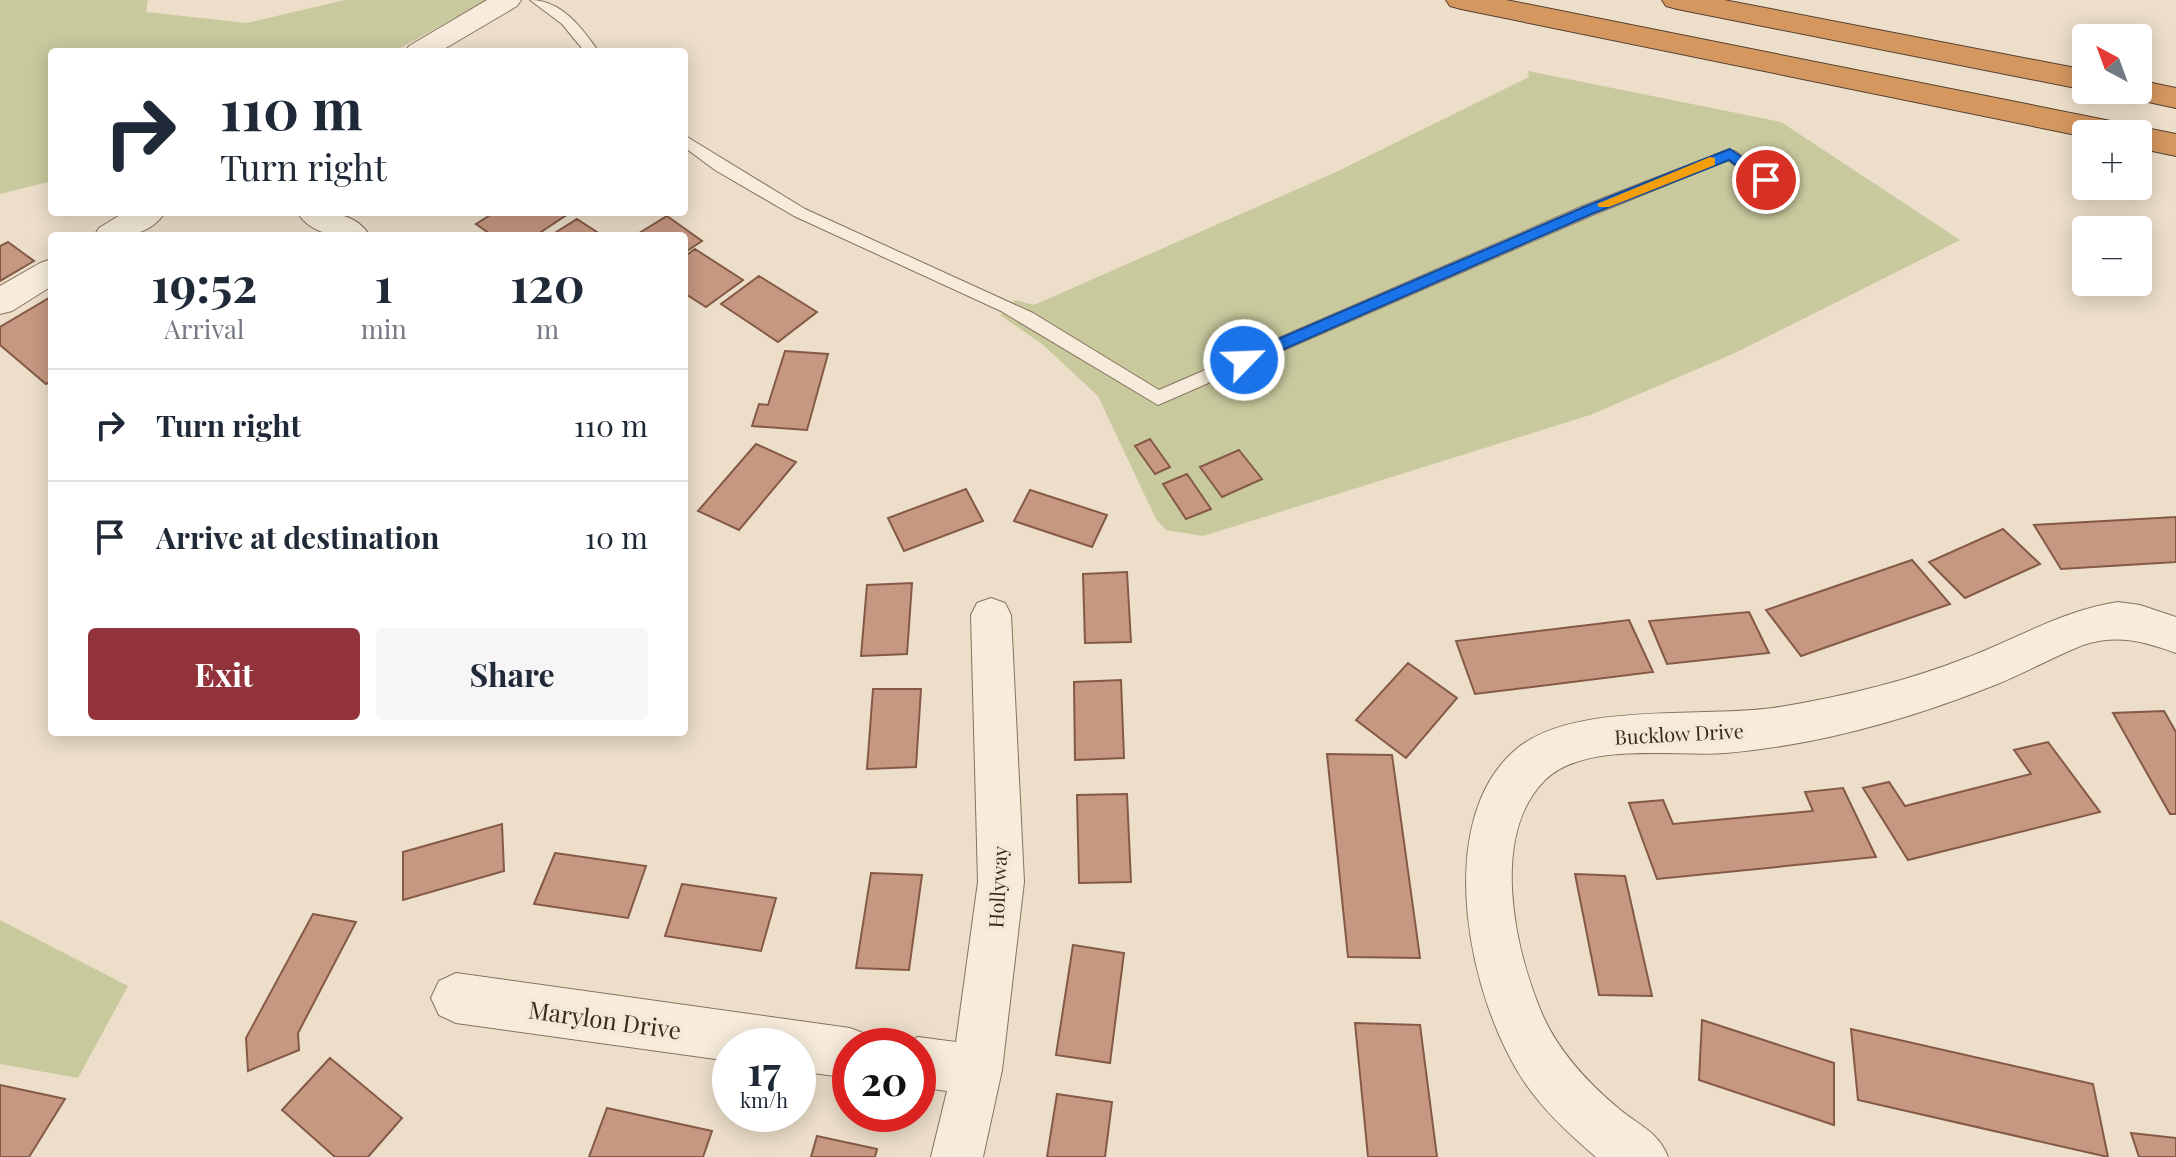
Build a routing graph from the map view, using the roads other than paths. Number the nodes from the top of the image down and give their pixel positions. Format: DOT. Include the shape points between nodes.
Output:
graph roads {
  1 [pos="507,0"];
  2 [pos="537,0"];
  3 [pos="1461,0"];
  4 [pos="1677,0"];
  5 [pos="426,48"];
  6 [pos="589,48"];
  7 [pos="2072,77"];
  8 [pos="2152,93"];
  9 [pos="2176,98"];
  10 [pos="2072,124"];
  11 [pos="2152,140"];
  12 [pos="688,143"];
  13 [pos="2176,145"];
  14 [pos="1783,193"];
  15 [pos="142,216"];
  16 [pos="320,216"];
  17 [pos="116,232"];
  18 [pos="347,232"];
  19 [pos="48,273"];
  20 [pos="0,302"];
  21 [pos="991,615"];
  22 [pos="2176,635"];
  23 [pos="456,998"];
  24 [pos="832,1050"];
  25 [pos="936,1064"];
  26 [pos="977,1070"];
  27 [pos="957,1157"];
  28 [pos="1642,1157"];
  1 -- 5 [label="street"];
  2 -- 6 [label="lane" via="567,21"];
  3 -- 10 [label="highway"];
  4 -- 7 [label="highway"];
  8 -- 9 [label="highway"];
  11 -- 13 [label="highway"];
  12 -- 14 [label="lane" via="740,181 1043,326 1158,398 1730,154"];
  15 -- 17 [label="street"];
  16 -- 18 [label="street"];
  19 -- 20 [label="street"];
  21 -- 26 [label="street, Hollyway" via="1001,882"];
  22 -- 28 [label="street, Bucklow Drive" via="2120,620 2082,627 1914,695 1799,724 1714,734 1609,735 1565,746 1530,764 1507,792 1488,841 1487,895 1510,995 1535,1054 1572,1101"];
  23 -- 24 [label="street, Marylon Drive"];
  25 -- 26 [label="street"];
  26 -- 27 [label="street, Hollyway"];
}
